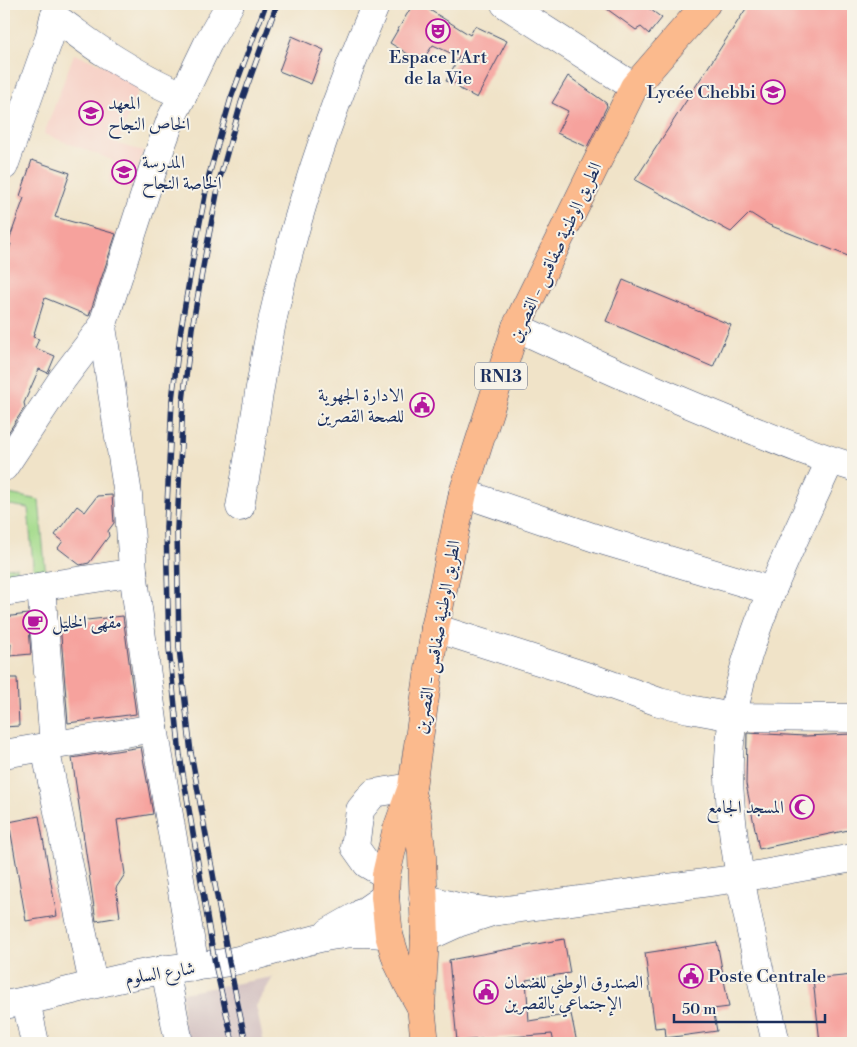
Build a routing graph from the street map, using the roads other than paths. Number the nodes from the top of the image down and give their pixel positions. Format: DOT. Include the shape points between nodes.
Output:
graph roads {
  1 [pos="230,4"];
  2 [pos="376,4"];
  3 [pos="505,4"];
  4 [pos="705,4"];
  5 [pos="634,87"];
  6 [pos="183,96"];
  7 [pos="4,166"];
  8 [pos="102,327"];
  9 [pos="516,327"];
  10 [pos="841,464"];
  11 [pos="4,467"];
  12 [pos="463,493"];
  13 [pos="240,507"];
  14 [pos="133,571"];
  15 [pos="41,587"];
  16 [pos="772,591"];
  17 [pos="4,592"];
  18 [pos="435,628"];
  19 [pos="733,717"];
  20 [pos="853,718"];
  21 [pos="154,728"];
  22 [pos="49,746"];
  23 [pos="4,754"];
  24 [pos="412,790"];
  25 [pos="853,858"];
  26 [pos="740,878"];
  27 [pos="386,886"];
  28 [pos="423,898"];
  29 [pos="492,912"];
  30 [pos="389,935"];
  31 [pos="316,938"];
  32 [pos="425,938"];
  33 [pos="195,968"];
  34 [pos="166,970"];
  35 [pos="93,984"];
  36 [pos="15,1003"];
  37 [pos="421,1007"];
  38 [pos="35,1043"];
  39 [pos="179,1043"];
  40 [pos="425,1043"];
  41 [pos="776,1043"];
  1 -- 6 [label="street"];
  2 -- 13 [label="street" via="319,152 294,238 263,365"];
  3 -- 5 [label="street"];
  4 -- 5 [label="main road, الطريق الوطنية صفاقس - القصرين / RN13"];
  5 -- 9 [label="main road, الطريق الوطنية صفاقس - القصرين / RN13"];
  6 -- 7 [label="street" via="103,52 54,18"];
  6 -- 8 [label="street" via="159,152"];
  8 -- 11 [label="street" via="61,381"];
  8 -- 14 [label="street" via="128,495"];
  9 -- 10 [label="street" via="687,404"];
  9 -- 12 [label="main road, الطريق الوطنية صفاقس - القصرين / RN13"];
  10 -- 16 [label="street"];
  12 -- 16 [label="street" via="598,539"];
  12 -- 18 [label="main road, الطريق الوطنية صفاقس - القصرين / RN13"];
  14 -- 15 [label="street"];
  14 -- 21 [label="street"];
  15 -- 17 [label="street"];
  15 -- 22 [label="street"];
  16 -- 19 [label="street" via="741,678"];
  18 -- 19 [label="street" via="659,702"];
  18 -- 24 [label="main road, الطريق الوطنية صفاقس - القصرين / RN13"];
  19 -- 20 [label="street"];
  19 -- 26 [label="street" via="728,760"];
  21 -- 22 [label="street"];
  21 -- 33 [label="street"];
  22 -- 23 [label="street"];
  22 -- 35 [label="street"];
  24 -- 27 [label="main road, الطريق الوطنية صفاقس - القصرين" via="396,832"];
  24 -- 27 [label="street" via="374,793 360,810 355,847"];
  24 -- 28 [label="main road, الطريق الوطنية صفاقس - القصرين" via="420,834"];
  25 -- 26 [label="street"];
  26 -- 29 [label="street"];
  26 -- 41 [label="street"];
  27 -- 28 [label="main road"];
  27 -- 30 [label="main road, الطريق الوطنية صفاقس - القصرين"];
  27 -- 31 [label="street, شارع السلوم" via="359,915"];
  28 -- 29 [label="street"];
  28 -- 32 [label="main road, الطريق الوطنية صفاقس - القصرين"];
  29 -- 32 [label="street"];
  30 -- 31 [label="street, شارع السلوم" via="361,932"];
  30 -- 32 [label="main road" via="406,940"];
  30 -- 37 [label="main road, الطريق الوطنية صفاقس - القصرين" via="397,960"];
  31 -- 33 [label="street, شارع السلوم"];
  32 -- 37 [label="main road, الطريق الوطنية صفاقس - القصرين"];
  33 -- 34 [label="street, شارع السلوم"];
  34 -- 35 [label="street, شارع السلوم"];
  34 -- 39 [label="street"];
  35 -- 36 [label="street, شارع السلوم"];
  36 -- 38 [label="street"];
  37 -- 40 [label="main road, الطريق الوطنية صفاقس - القصرين"];
}
